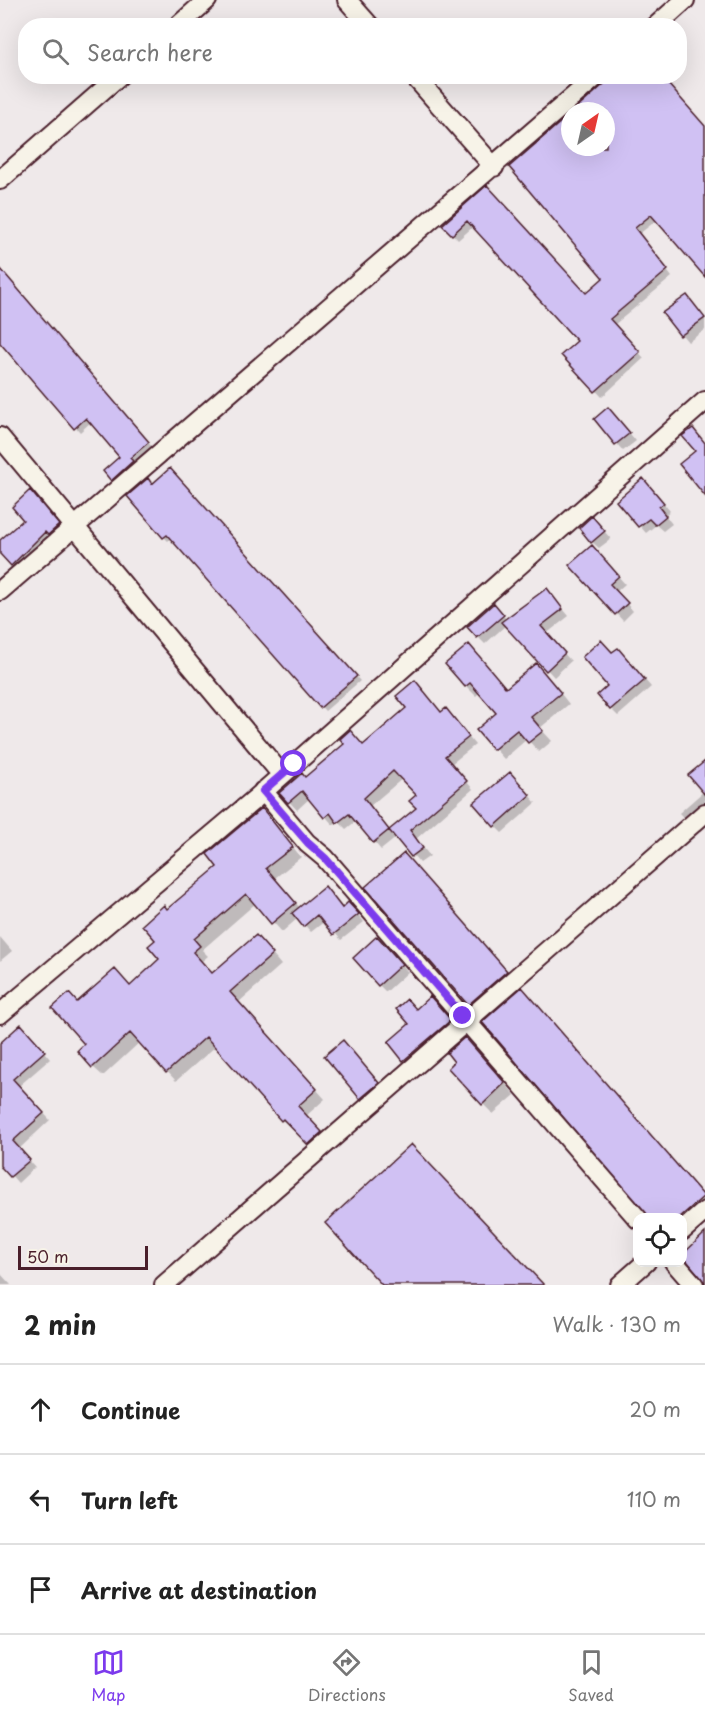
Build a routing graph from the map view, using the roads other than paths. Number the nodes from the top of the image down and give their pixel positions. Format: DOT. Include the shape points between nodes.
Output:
graph roads {
  1 [pos="207,0"];
  2 [pos="347,0"];
  3 [pos="685,0"];
  4 [pos="187,18"];
  5 [pos="363,18"];
  6 [pos="665,18"];
  7 [pos="110,84"];
  8 [pos="421,84"];
  9 [pos="588,84"];
  10 [pos="494,167"];
  11 [pos="0,180"];
  12 [pos="702,411"];
  13 [pos="0,437"];
  14 [pos="76,525"];
  15 [pos="0,591"];
  16 [pos="282,775"];
  17 [pos="263,791"];
  18 [pos="705,813"];
  19 [pos="0,1014"];
  20 [pos="466,1020"];
  21 [pos="705,1211"];
  22 [pos="633,1213"];
  23 [pos="687,1226"];
  24 [pos="641,1267"];
  25 [pos="678,1267"];
  26 [pos="164,1285"];
  27 [pos="620,1285"];
  28 [pos="694,1285"];
  1 -- 4 [label="street"];
  2 -- 5 [label="street"];
  3 -- 6 [label="street"];
  7 -- 11 [label="street"];
  8 -- 10 [label="street"];
  9 -- 10 [label="street"];
  10 -- 14 [label="street"];
  12 -- 16 [label="street"];
  13 -- 14 [label="street"];
  14 -- 15 [label="street"];
  14 -- 16 [label="street"];
  16 -- 17 [label="street"];
  17 -- 19 [label="street"];
  17 -- 20 [label="street"];
  18 -- 20 [label="street"];
  20 -- 22 [label="street"];
  20 -- 26 [label="street"];
  21 -- 23 [label="street"];
  24 -- 27 [label="street"];
  25 -- 28 [label="street"];
}
